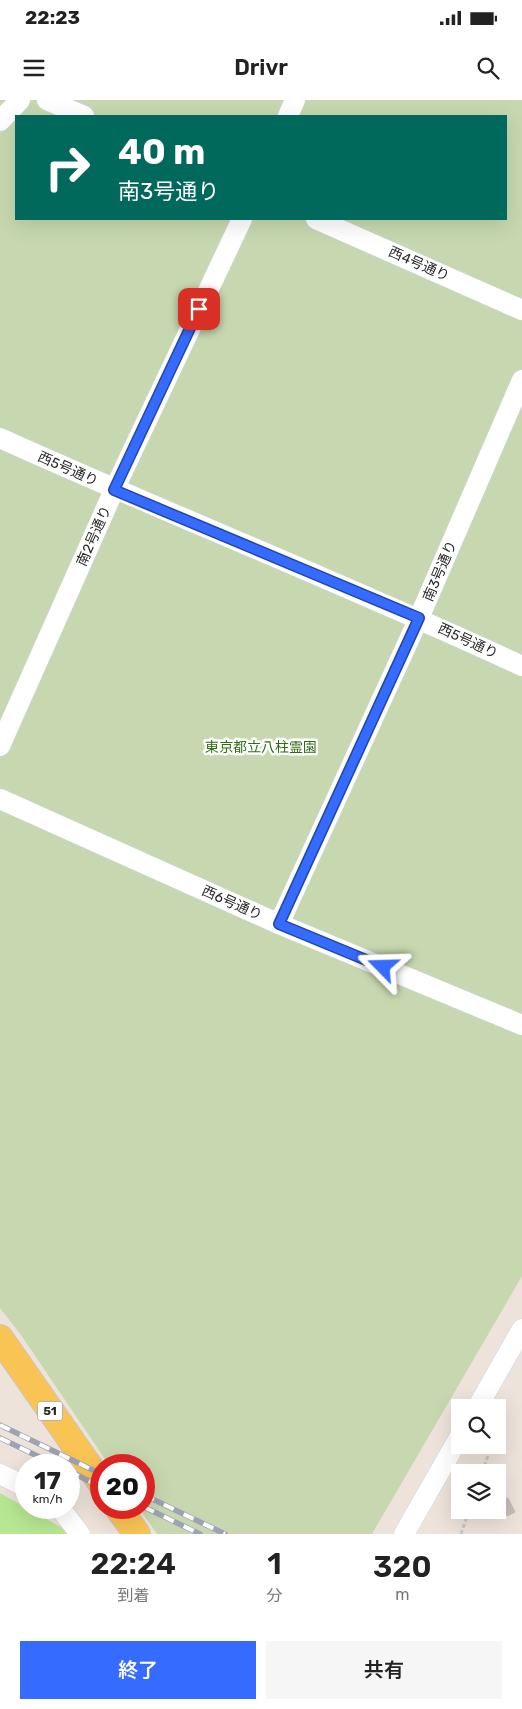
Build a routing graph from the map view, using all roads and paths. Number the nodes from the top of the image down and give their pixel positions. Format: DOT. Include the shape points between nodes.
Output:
graph roads {
  1 [pos="20,100"];
  2 [pos="47,100"];
  3 [pos="295,100"];
  4 [pos="82,115"];
  5 [pos="288,115"];
  6 [pos="0,121"];
  7 [pos="242,220"];
  8 [pos="318,220"];
  9 [pos="522,310"];
  10 [pos="522,380"];
  11 [pos="0,438"];
  12 [pos="114,490"];
  13 [pos="419,618"];
  14 [pos="522,666"];
  15 [pos="0,746"];
  16 [pos="0,799"];
  17 [pos="279,924"];
  18 [pos="522,1025"];
  19 [pos="522,1328"];
  20 [pos="0,1338"];
  21 [pos="482,1399"];
  22 [pos="451,1452"];
  23 [pos="90,1467"];
  24 [pos="0,1474"];
  25 [pos="15,1482"];
  26 [pos="68,1519"];
  27 [pos="126,1519"];
  28 [pos="467,1519"];
  29 [pos="80,1534"];
  30 [pos="137,1534"];
  31 [pos="404,1534"];
  32 [pos="461,1534"];
  1 -- 6 [label="street"];
  2 -- 4 [label="street"];
  3 -- 5 [label="street"];
  7 -- 12 [label="street, 南2号通り"];
  8 -- 9 [label="street, 西4号通り"];
  10 -- 13 [label="street, 南3号通り"];
  11 -- 12 [label="street, 西5号通り"];
  12 -- 13 [label="street, 西5号通り"];
  12 -- 15 [label="street, 南2号通り"];
  13 -- 14 [label="street, 西5号通り"];
  13 -- 17 [label="street, 南3号通り"];
  16 -- 17 [label="street, 西6号通り"];
  17 -- 18 [label="street, 西6号通り"];
  19 -- 21 [label="street"];
  20 -- 23 [label="main road, 51"];
  22 -- 31 [label="street"];
  24 -- 25 [label="street"];
  26 -- 29 [label="street"];
  27 -- 30 [label="main road"];
  28 -- 32 [label="path"];
}
